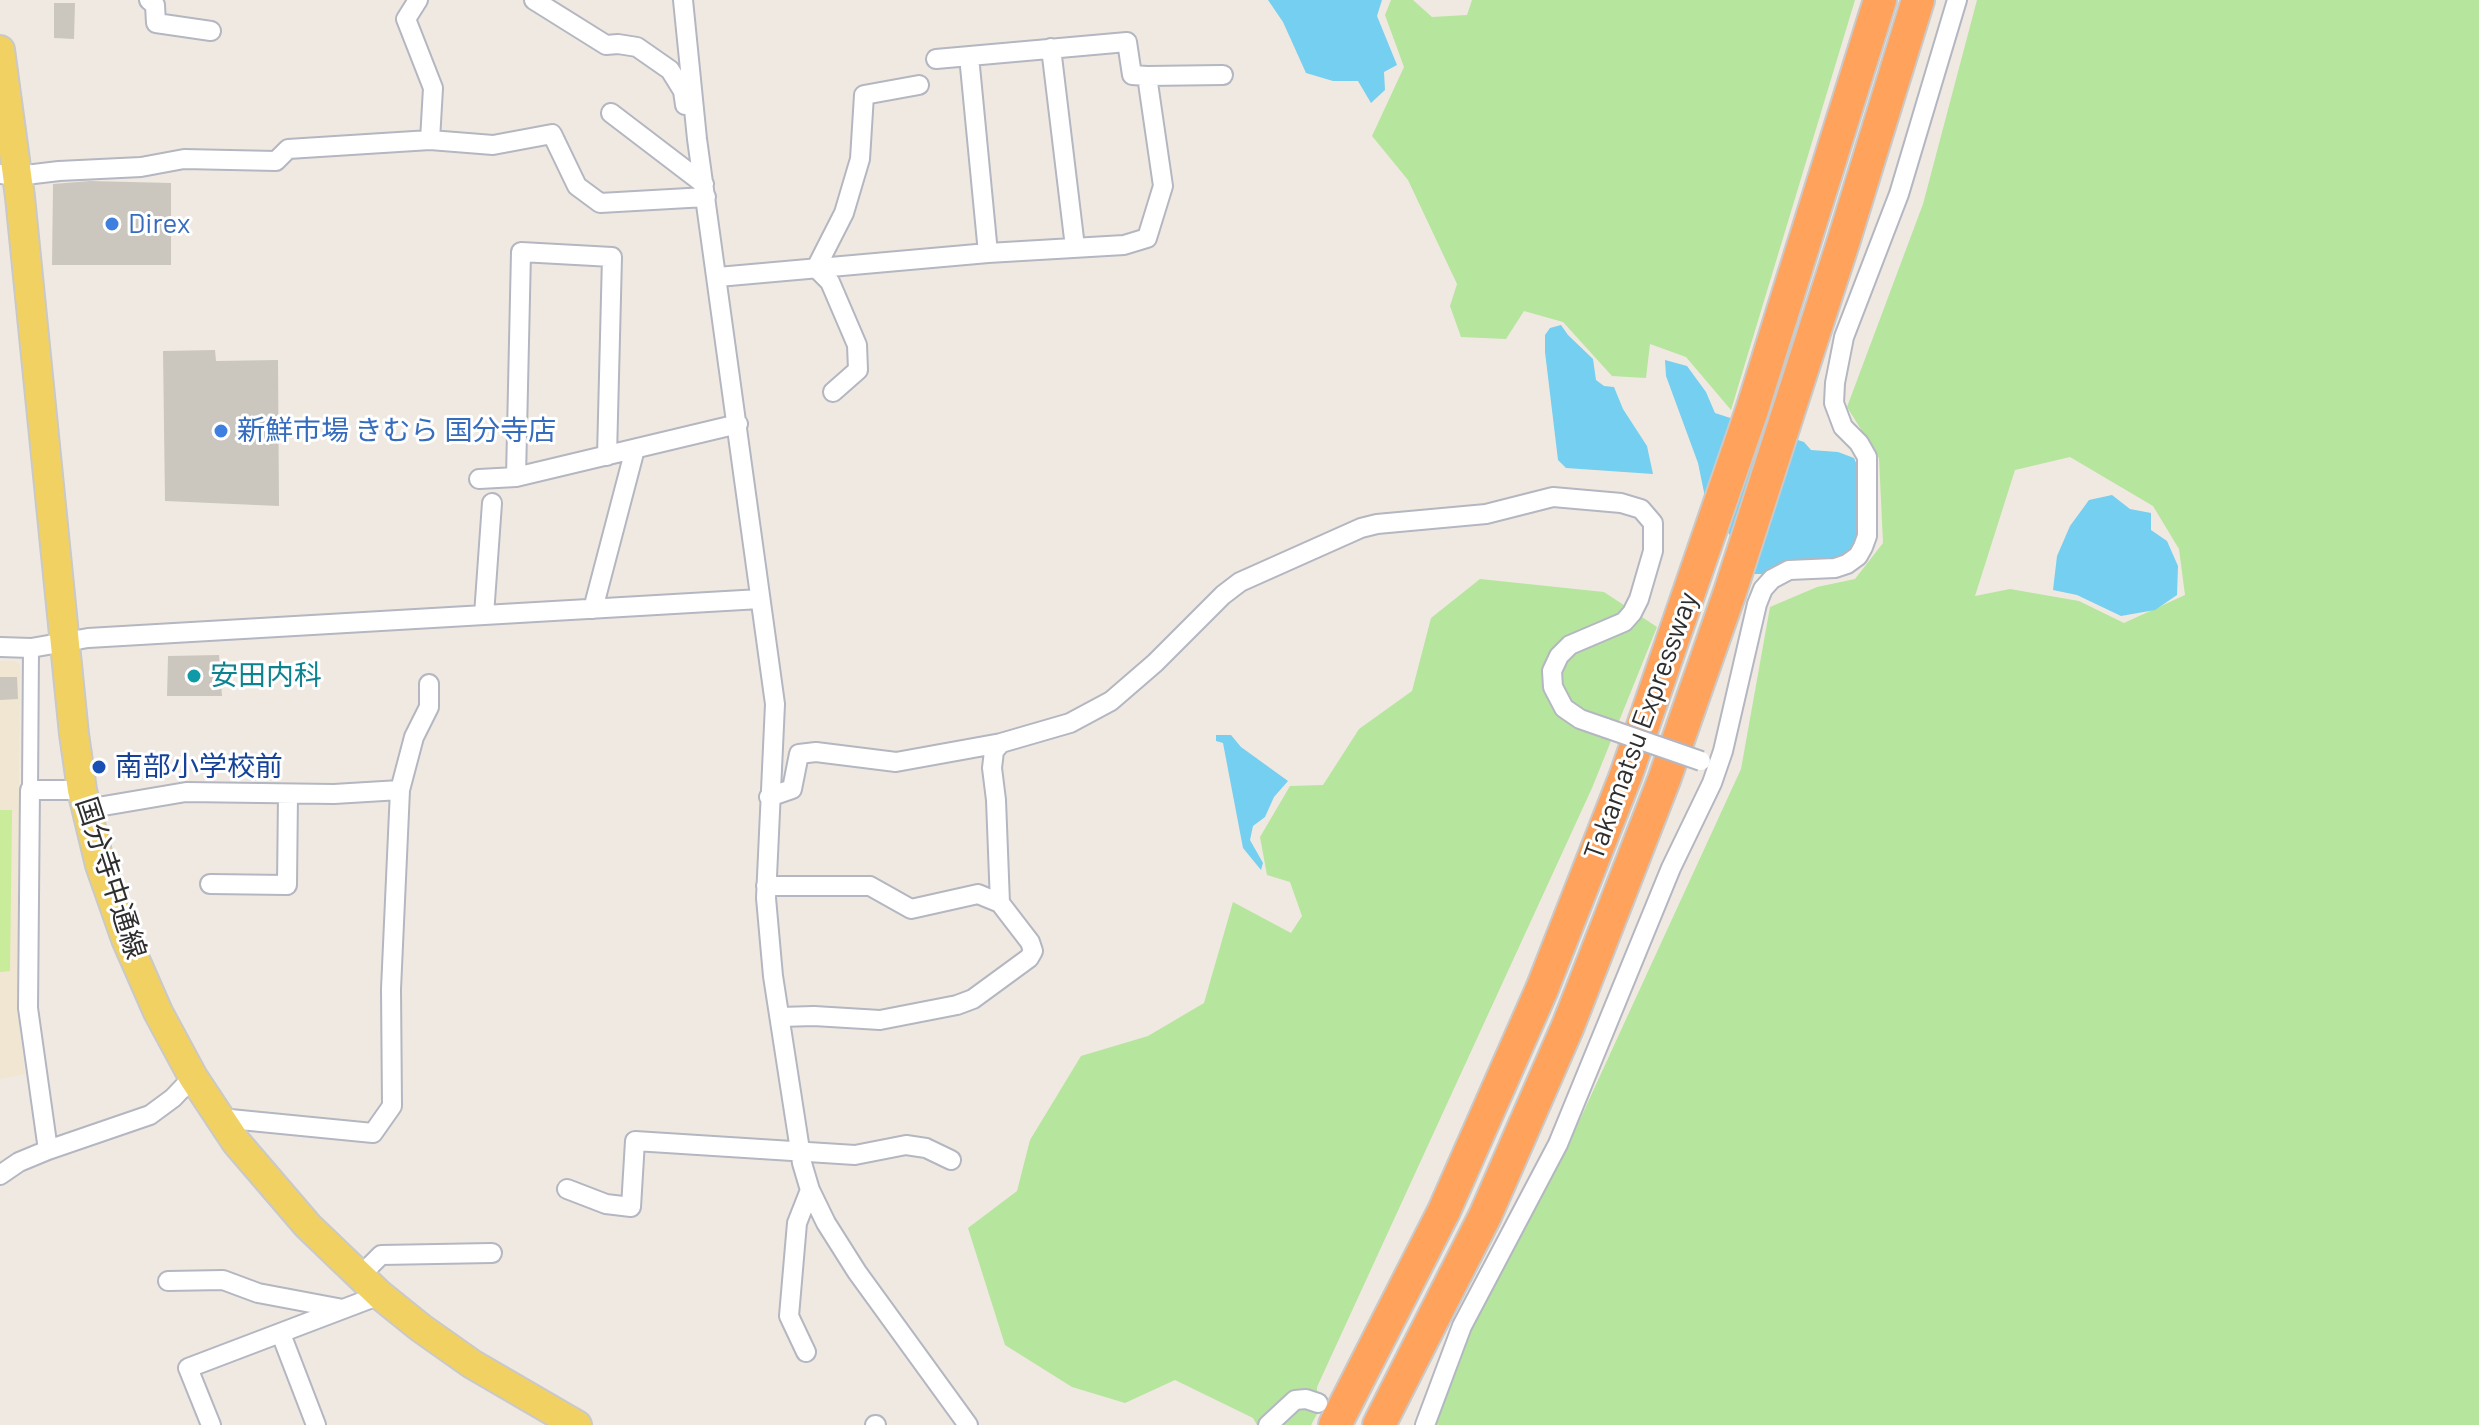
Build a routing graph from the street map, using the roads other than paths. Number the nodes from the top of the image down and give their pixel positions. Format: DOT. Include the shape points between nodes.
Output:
graph roads {
  1 [pos="149,0"];
  2 [pos="418,0"];
  3 [pos="534,0"];
  4 [pos="683,0"];
  5 [pos="1880,0"];
  6 [pos="1918,0"];
  7 [pos="1957,0"];
  8 [pos="211,31"];
  9 [pos="1051,48"];
  10 [pos="0,50"];
  11 [pos="969,56"];
  12 [pos="936,59"];
  13 [pos="1223,75"];
  14 [pos="1147,76"];
  15 [pos="919,85"];
  16 [pos="611,113"];
  17 [pos="697,139"];
  18 [pos="430,140"];
  19 [pos="9,175"];
  20 [pos="705,190"];
  21 [pos="1075,247"];
  22 [pos="988,253"];
  23 [pos="816,268"];
  24 [pos="718,277"];
  25 [pos="833,392"];
  26 [pos="738,424"];
  27 [pos="635,449"];
  28 [pos="607,456"];
  29 [pos="516,477"];
  30 [pos="479,479"];
  31 [pos="492,503"];
  32 [pos="760,599"];
  33 [pos="593,609"];
  34 [pos="484,615"];
  35 [pos="63,642"];
  36 [pos="0,647"];
  37 [pos="31,648"];
  38 [pos="429,684"];
  39 [pos="1001,743"];
  40 [pos="1698,760"];
  41 [pos="30,790"];
  42 [pos="400,790"];
  43 [pos="288,794"];
  44 [pos="769,797"];
  45 [pos="84,799"];
  46 [pos="210,884"];
  47 [pos="766,886"];
  48 [pos="1000,903"];
  49 [pos="780,1017"];
  50 [pos="193,1077"];
  51 [pos="220,1118"];
  52 [pos="48,1150"];
  53 [pos="800,1152"];
  54 [pos="951,1160"];
  55 [pos="0,1175"];
  56 [pos="567,1189"];
  57 [pos="810,1190"];
  58 [pos="492,1253"];
  59 [pos="168,1281"];
  60 [pos="370,1285"];
  61 [pos="343,1309"];
  62 [pos="281,1334"];
  63 [pos="806,1352"];
  64 [pos="1327,1414"];
  65 [pos="211,1425"];
  66 [pos="316,1425"];
  67 [pos="577,1425"];
  68 [pos="968,1425"];
  69 [pos="1268,1425"];
  70 [pos="1379,1425"];
  71 [pos="1425,1425"];
  1 -- 8 [label="street" via="155,5 156,23"];
  2 -- 18 [label="street" via="406,19 433,88"];
  3 -- 17 [label="street" via="606,45 637,47 670,70 683,91 688,133"];
  4 -- 17 [label="street"];
  5 -- 64 [label="highway, Takamatsu Expressway" via="1752,410 1626,775 1542,989 1444,1211"];
  6 -- 40 [label="highway, Takamatsu Expressway" via="1730,592"];
  7 -- 40 [label="street" via="1899,194 1844,337 1835,383 1834,403 1843,427 1867,457 1867,536 1858,556 1847,564 1789,570 1763,589"];
  9 -- 11 [label="street"];
  9 -- 14 [label="street" via="1127,42 1132,75"];
  9 -- 21 [label="street"];
  10 -- 19 [label="main road, 国分寺中通線"];
  11 -- 12 [label="street"];
  11 -- 22 [label="street"];
  13 -- 14 [label="street"];
  14 -- 21 [label="street" via="1163,186 1147,238 1124,245"];
  15 -- 23 [label="street" via="864,95 860,159 844,213"];
  16 -- 20 [label="street"];
  17 -- 20 [label="street"];
  18 -- 19 [label="street" via="288,149 276,161 184,159 141,167"];
  18 -- 20 [label="street" via="493,145 552,134 577,186 600,203"];
  19 -- 35 [label="main road, 国分寺中通線"];
  20 -- 24 [label="street"];
  21 -- 22 [label="street"];
  22 -- 23 [label="street"];
  23 -- 24 [label="street"];
  23 -- 25 [label="street" via="830,282 857,345 858,370"];
  24 -- 26 [label="street"];
  26 -- 27 [label="street"];
  26 -- 32 [label="street"];
  27 -- 28 [label="street"];
  27 -- 33 [label="street"];
  28 -- 29 [label="street"];
  28 -- 29 [label="street" via="612,257 521,252"];
  29 -- 30 [label="street"];
  31 -- 34 [label="street"];
  32 -- 33 [label="street"];
  32 -- 44 [label="street" via="775,704"];
  33 -- 34 [label="street"];
  34 -- 35 [label="street"];
  35 -- 37 [label="street"];
  35 -- 45 [label="main road, 国分寺中通線"];
  36 -- 37 [label="street"];
  37 -- 41 [label="street"];
  38 -- 42 [label="street" via="429,707 414,737"];
  39 -- 40 [label="street, bridge" via="1070,723 1111,701 1223,595 1264,570 1361,528 1486,514 1553,497 1621,503 1641,509 1653,523 1653,551 1632,613 1559,656 1552,671 1553,687 1564,708 1580,719"];
  39 -- 44 [label="street" via="896,762 799,754 792,789"];
  39 -- 48 [label="street" via="992,768"];
  40 -- 70 [label="highway, Takamatsu Expressway" via="1562,1039 1485,1216"];
  40 -- 71 [label="street" via="1671,868 1558,1144 1462,1326"];
  41 -- 45 [label="street"];
  41 -- 52 [label="street" via="28,1008"];
  42 -- 43 [label="street"];
  42 -- 51 [label="street" via="392,1106 373,1133"];
  43 -- 45 [label="street" via="186,792"];
  43 -- 46 [label="street" via="287,885"];
  44 -- 47 [label="street"];
  45 -- 50 [label="main road, 国分寺中通線" via="126,939"];
  47 -- 48 [label="street" via="870,886 911,909 978,894"];
  47 -- 49 [label="street"];
  48 -- 49 [label="street" via="1033,951 973,999 880,1020"];
  49 -- 53 [label="street"];
  50 -- 51 [label="main road, 国分寺中通線"];
  50 -- 52 [label="street" via="150,1115"];
  51 -- 60 [label="main road, 国分寺中通線" via="308,1226"];
  52 -- 55 [label="street"];
  53 -- 54 [label="street" via="855,1155 906,1145"];
  53 -- 56 [label="street" via="635,1141 631,1207"];
  53 -- 57 [label="street"];
  57 -- 63 [label="street" via="797,1223 789,1316"];
  57 -- 68 [label="street" via="857,1272"];
  58 -- 60 [label="street" via="381,1255"];
  59 -- 61 [label="street" via="223,1280 258,1293"];
  60 -- 61 [label="street"];
  60 -- 67 [label="main road, 国分寺中通線" via="472,1364"];
  61 -- 62 [label="street"];
  62 -- 65 [label="street" via="188,1368"];
  62 -- 66 [label="street"];
  64 -- 69 [label="street" via="1306,1399 1295,1400"];
}
